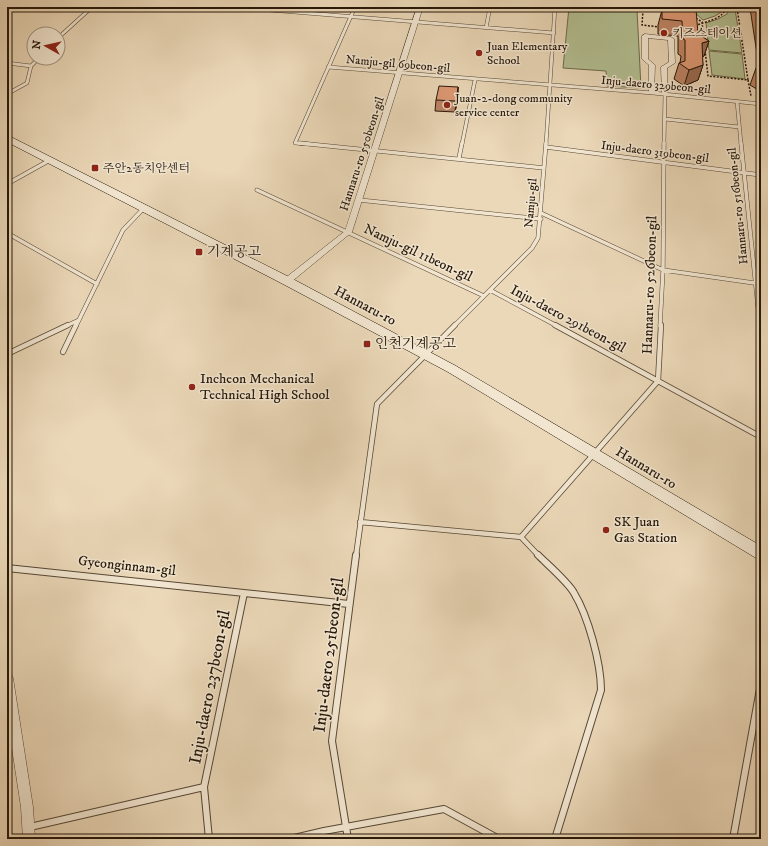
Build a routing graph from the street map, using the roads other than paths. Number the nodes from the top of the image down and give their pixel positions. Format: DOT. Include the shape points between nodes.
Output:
graph roads {
  1 [pos="92,7"];
  2 [pos="232,7"];
  3 [pos="290,7"];
  4 [pos="355,7"];
  5 [pos="420,7"];
  6 [pos="490,7"];
  7 [pos="555,7"];
  8 [pos="287,12"];
  9 [pos="350,17"];
  10 [pos="416,22"];
  11 [pos="486,28"];
  12 [pos="66,31"];
  13 [pos="554,33"];
  14 [pos="7,63"];
  15 [pos="26,65"];
  16 [pos="32,66"];
  17 [pos="328,67"];
  18 [pos="399,74"];
  19 [pos="475,80"];
  20 [pos="550,86"];
  21 [pos="651,93"];
  22 [pos="7,94"];
  23 [pos="665,94"];
  24 [pos="737,101"];
  25 [pos="761,104"];
  26 [pos="664,119"];
  27 [pos="739,127"];
  28 [pos="7,138"];
  29 [pos="546,147"];
  30 [pos="375,151"];
  31 [pos="459,158"];
  32 [pos="50,160"];
  33 [pos="664,163"];
  34 [pos="544,168"];
  35 [pos="744,173"];
  36 [pos="761,175"];
  37 [pos="7,184"];
  38 [pos="257,190"];
  39 [pos="359,200"];
  40 [pos="144,208"];
  41 [pos="541,213"];
  42 [pos="541,219"];
  43 [pos="348,232"];
  44 [pos="7,233"];
  45 [pos="663,270"];
  46 [pos="287,281"];
  47 [pos="96,284"];
  48 [pos="759,284"];
  49 [pos="490,290"];
  50 [pos="484,296"];
  51 [pos="79,320"];
  52 [pos="761,333"];
  53 [pos="63,352"];
  54 [pos="7,354"];
  55 [pos="426,355"];
  56 [pos="658,381"];
  57 [pos="761,437"];
  58 [pos="594,454"];
  59 [pos="360,522"];
  60 [pos="521,537"];
  61 [pos="761,554"];
  62 [pos="7,568"];
  63 [pos="244,593"];
  64 [pos="349,604"];
  65 [pos="7,678"];
  66 [pos="761,683"];
  67 [pos="204,787"];
  68 [pos="346,827"];
  69 [pos="28,833"];
  70 [pos="208,839"];
  71 [pos="290,839"];
  72 [pos="348,839"];
  73 [pos="499,839"];
  74 [pos="555,839"];
  75 [pos="734,839"];
  1 -- 12 [label="lane"];
  2 -- 8 [label="lane"];
  3 -- 8 [label="lane"];
  4 -- 9 [label="lane"];
  5 -- 10 [label="street, Hannaru-ro 550beon-gil"];
  6 -- 11 [label="lane"];
  7 -- 13 [label="lane, Namju-gil"];
  8 -- 9 [label="lane"];
  9 -- 10 [label="lane"];
  9 -- 17 [label="lane"];
  10 -- 11 [label="lane"];
  10 -- 18 [label="street, Hannaru-ro 550beon-gil"];
  11 -- 13 [label="lane"];
  13 -- 20 [label="lane, Namju-gil"];
  14 -- 15 [label="lane"];
  16 -- 22 [label="lane" via="27,83"];
  17 -- 18 [label="lane, Namju-gil 69beon-gil"];
  17 -- 30 [label="lane, Namju-gil 69beon-gil" via="295,143"];
  18 -- 19 [label="lane, Namju-gil 69beon-gil"];
  18 -- 30 [label="street, Hannaru-ro 550beon-gil"];
  19 -- 20 [label="lane, Namju-gil 69beon-gil"];
  19 -- 31 [label="lane"];
  20 -- 21 [label="lane, Inju-daero 329beon-gil"];
  20 -- 29 [label="lane, Namju-gil"];
  21 -- 23 [label="lane, Inju-daero 329beon-gil"];
  21 -- 23 [label="street" via="652,65 645,59 645,36 671,39 672,63 664,67"];
  23 -- 24 [label="lane, Inju-daero 329beon-gil"];
  23 -- 26 [label="lane, Hannaru-ro 526beon-gil"];
  24 -- 25 [label="lane, Inju-daero 329beon-gil"];
  24 -- 27 [label="lane, Hannaru-ro 516beon-gil"];
  26 -- 27 [label="lane"];
  26 -- 33 [label="lane, Hannaru-ro 526beon-gil"];
  27 -- 35 [label="lane, Hannaru-ro 516beon-gil"];
  28 -- 32 [label="main road, Hannaru-ro"];
  29 -- 33 [label="lane, Inju-daero 319beon-gil"];
  29 -- 34 [label="lane, Namju-gil"];
  30 -- 31 [label="lane"];
  30 -- 39 [label="street, Hannaru-ro 550beon-gil"];
  31 -- 34 [label="lane"];
  32 -- 37 [label="lane"];
  32 -- 40 [label="main road, Hannaru-ro"];
  33 -- 35 [label="lane, Inju-daero 319beon-gil"];
  33 -- 45 [label="lane, Hannaru-ro 526beon-gil"];
  34 -- 41 [label="lane, Namju-gil"];
  35 -- 36 [label="lane, Inju-daero 319beon-gil"];
  35 -- 48 [label="lane, Hannaru-ro 516beon-gil"];
  38 -- 43 [label="lane, Namju-gil 11beon-gil"];
  39 -- 42 [label="lane"];
  39 -- 43 [label="street, Hannaru-ro 550beon-gil"];
  40 -- 46 [label="main road, Hannaru-ro"];
  40 -- 47 [label="lane" via="123,230"];
  41 -- 42 [label="lane, Namju-gil"];
  41 -- 45 [label="lane"];
  42 -- 49 [label="lane, Namju-gil" via="538,238 532,248"];
  43 -- 46 [label="street, Hannaru-ro 550beon-gil"];
  43 -- 50 [label="lane, Namju-gil 11beon-gil"];
  44 -- 47 [label="lane"];
  45 -- 48 [label="lane"];
  45 -- 56 [label="lane, Hannaru-ro 526beon-gil"];
  46 -- 55 [label="main road, Hannaru-ro"];
  47 -- 51 [label="lane"];
  48 -- 52 [label="lane, Hannaru-ro 516beon-gil"];
  49 -- 50 [label="lane, Namju-gil"];
  49 -- 56 [label="lane, Inju-daero 291beon-gil"];
  50 -- 55 [label="lane, Namju-gil"];
  51 -- 53 [label="lane"];
  51 -- 54 [label="lane"];
  55 -- 58 [label="main road, Hannaru-ro"];
  55 -- 59 [label="lane, Inju-daero 251beon-gil" via="377,404"];
  56 -- 57 [label="lane, Inju-daero 291beon-gil"];
  56 -- 58 [label="lane"];
  58 -- 60 [label="lane"];
  58 -- 61 [label="main road, Hannaru-ro"];
  59 -- 60 [label="lane"];
  59 -- 64 [label="lane, Inju-daero 251beon-gil"];
  60 -- 74 [label="lane" via="574,592 588,626 600,676 601,690"];
  62 -- 63 [label="lane, Gyeonginnam-gil"];
  63 -- 64 [label="lane, Gyeonginnam-gil"];
  63 -- 67 [label="lane, Inju-daero 237beon-gil"];
  64 -- 68 [label="lane, Inju-daero 251beon-gil" via="332,741"];
  65 -- 69 [label="street" via="27,807"];
  66 -- 75 [label="lane"];
  67 -- 69 [label="lane, Inju-daero 237beon-gil"];
  67 -- 70 [label="lane, Inju-daero 237beon-gil"];
  68 -- 71 [label="lane"];
  68 -- 72 [label="lane, Inju-daero 251beon-gil"];
  68 -- 73 [label="lane" via="444,809"];
}
